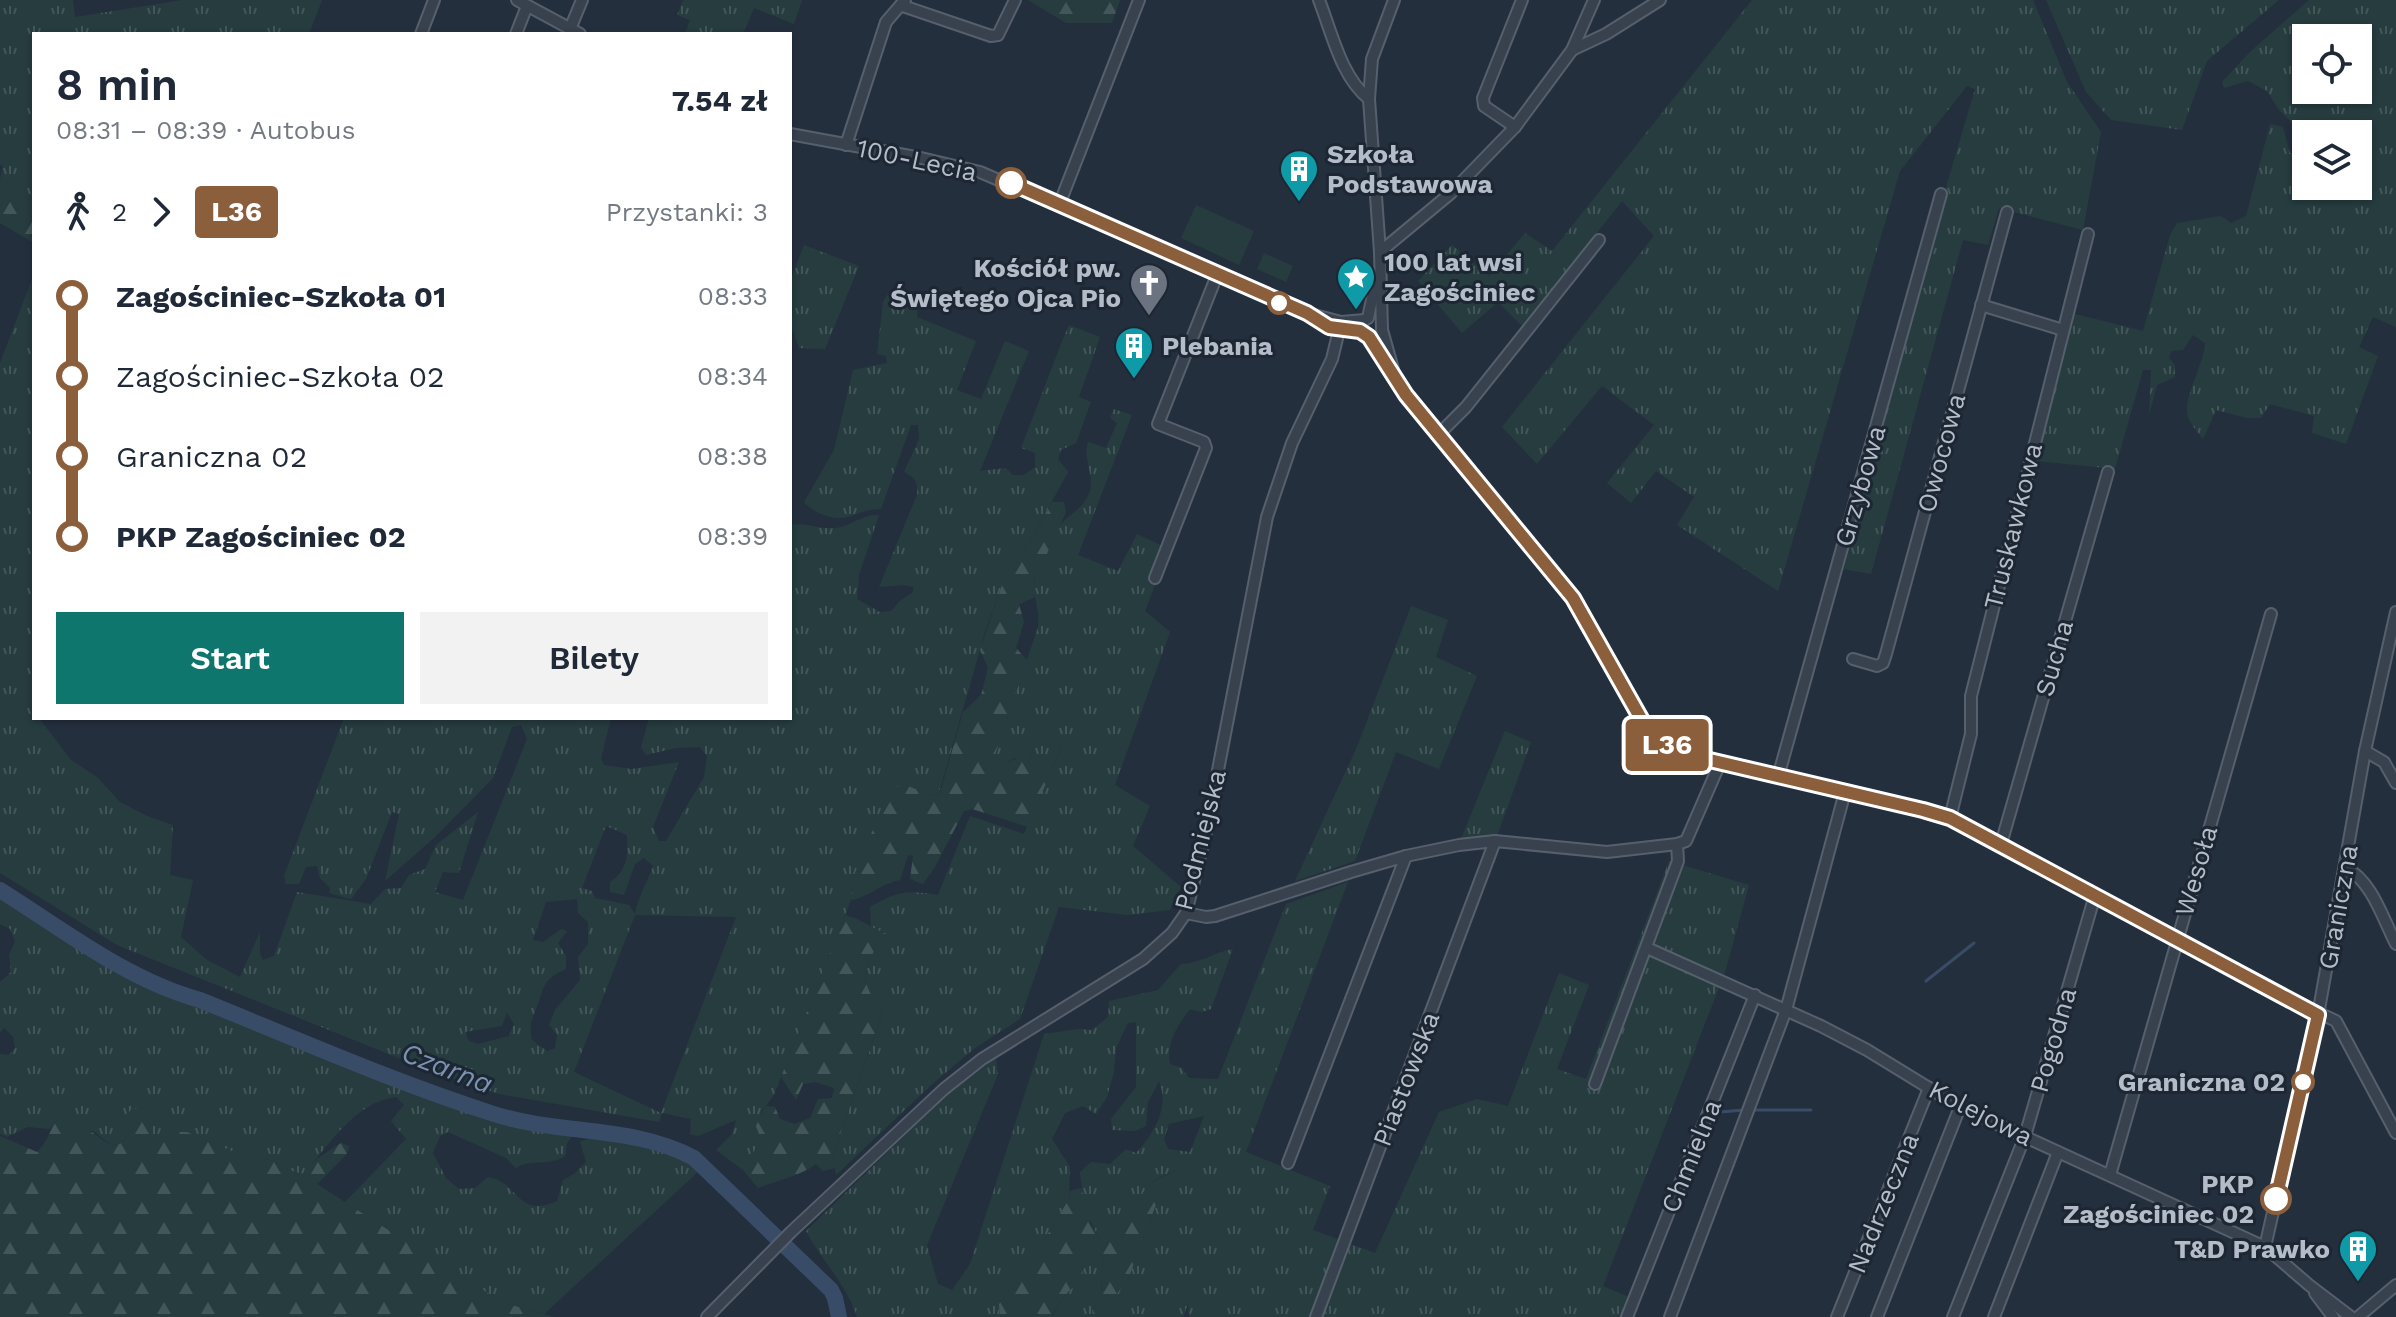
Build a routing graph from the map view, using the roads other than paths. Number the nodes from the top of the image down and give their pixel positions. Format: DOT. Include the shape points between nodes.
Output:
graph roads {
  1 [pos="434,0"];
  2 [pos="517,0"];
  3 [pos="582,0"];
  4 [pos="1015,0"];
  5 [pos="1139,0"];
  6 [pos="1319,0"];
  7 [pos="1394,0"];
  8 [pos="1522,0"];
  9 [pos="1594,0"];
  10 [pos="1660,0"];
  11 [pos="904,3"];
  12 [pos="527,6"];
  13 [pos="422,32"];
  14 [pos="517,32"];
  15 [pos="575,32"];
  16 [pos="577,32"];
  17 [pos="1572,50"];
  18 [pos="1369,99"];
  19 [pos="1515,127"];
  20 [pos="792,134"];
  21 [pos="846,145"];
  22 [pos="1941,194"];
  23 [pos="1059,205"];
  24 [pos="2007,212"];
  25 [pos="2088,234"];
  26 [pos="1599,240"];
  27 [pos="1380,252"];
  28 [pos="1379,267"];
  29 [pos="1217,275"];
  30 [pos="1981,305"];
  31 [pos="1367,319"];
  32 [pos="1340,326"];
  33 [pos="1382,327"];
  34 [pos="2063,330"];
  35 [pos="1367,335"];
  36 [pos="1395,378"];
  37 [pos="1439,434"];
  38 [pos="2108,472"];
  39 [pos="1155,578"];
  40 [pos="2271,614"];
  41 [pos="2395,621"];
  42 [pos="1853,659"];
  43 [pos="2365,751"];
  44 [pos="1720,763"];
  45 [pos="1778,777"];
  46 [pos="2396,783"];
  47 [pos="1845,792"];
  48 [pos="1950,818"];
  49 [pos="1495,841"];
  50 [pos="1677,844"];
  51 [pos="2001,844"];
  52 [pos="1406,856"];
  53 [pos="2346,868"];
  54 [pos="2095,895"];
  55 [pos="1186,913"];
  56 [pos="2176,940"];
  57 [pos="2396,944"];
  58 [pos="1647,948"];
  59 [pos="1755,995"];
  60 [pos="1786,1010"];
  61 [pos="2318,1015"];
  62 [pos="1595,1084"];
  63 [pos="1929,1088"];
  64 [pos="1960,1107"];
  65 [pos="2396,1133"];
  66 [pos="2025,1136"];
  67 [pos="2058,1152"];
  68 [pos="1288,1163"];
  69 [pos="2110,1175"];
  70 [pos="2265,1247"];
  71 [pos="2309,1285"];
  72 [pos="2396,1285"];
  73 [pos="707,1317"];
  74 [pos="1316,1317"];
  75 [pos="1627,1317"];
  76 [pos="1670,1317"];
  77 [pos="1837,1317"];
  78 [pos="1877,1317"];
  79 [pos="1953,1317"];
  80 [pos="1994,1317"];
  81 [pos="2333,1317"];
  82 [pos="2351,1317"];
  83 [pos="2358,1317"];
  1 -- 13 [label="street"];
  2 -- 12 [label="street"];
  3 -- 16 [label="street"];
  4 -- 11 [label="street" via="998,35 991,36"];
  5 -- 23 [label="street"];
  6 -- 18 [label="street" via="1349,76"];
  7 -- 18 [label="street" via="1372,59"];
  8 -- 19 [label="street" via="1483,98 1484,106"];
  9 -- 17 [label="street"];
  10 -- 17 [label="street"];
  11 -- 21 [label="street" via="886,22"];
  12 -- 14 [label="street"];
  12 -- 15 [label="street"];
  17 -- 19 [label="street"];
  18 -- 27 [label="street"];
  19 -- 27 [label="street" via="1451,193"];
  20 -- 21 [label="street, 100-Lecia"];
  21 -- 23 [label="street, 100-Lecia" via="959,166"];
  22 -- 45 [label="street, Grzybowa"];
  23 -- 29 [label="street, 100-Lecia"];
  24 -- 30 [label="street, Owocowa"];
  25 -- 34 [label="street, Truskawkowa"];
  26 -- 37 [label="street"];
  27 -- 28 [label="street"];
  28 -- 31 [label="street"];
  28 -- 33 [label="street"];
  29 -- 32 [label="street, 100-Lecia" via="1319,322"];
  29 -- 39 [label="street" via="1158,424 1204,442 1206,448"];
  30 -- 34 [label="street"];
  30 -- 42 [label="street, Owocowa" via="1883,663"];
  31 -- 32 [label="street"];
  31 -- 33 [label="street" via="1375,317"];
  31 -- 35 [label="street" via="1362,326"];
  32 -- 35 [label="street, 100-Lecia"];
  32 -- 55 [label="street, Podmiejska" via="1332,359 1292,443 1269,508"];
  33 -- 35 [label="street" via="1379,335"];
  33 -- 36 [label="street"];
  34 -- 48 [label="street, Truskawkowa" via="1971,696 1971,734"];
  35 -- 36 [label="street"];
  36 -- 37 [label="street"];
  37 -- 44 [label="street" via="1573,598 1644,724 1670,748"];
  38 -- 51 [label="street, Sucha"];
  40 -- 56 [label="street, Wesoła"];
  41 -- 43 [label="street, Graniczna"];
  43 -- 46 [label="street" via="2384,762"];
  43 -- 53 [label="street, Graniczna"];
  44 -- 45 [label="street"];
  44 -- 50 [label="street" via="1686,841"];
  45 -- 47 [label="street"];
  47 -- 48 [label="street"];
  47 -- 60 [label="street"];
  48 -- 51 [label="street"];
  49 -- 50 [label="street" via="1607,852"];
  49 -- 52 [label="street"];
  49 -- 74 [label="street, Piastowska"];
  50 -- 58 [label="street" via="1678,861"];
  51 -- 54 [label="street"];
  52 -- 55 [label="street" via="1215,916"];
  52 -- 68 [label="street"];
  53 -- 57 [label="street" via="2364,882"];
  53 -- 61 [label="street, Graniczna"];
  54 -- 56 [label="street"];
  54 -- 66 [label="street, Pogodna"];
  55 -- 73 [label="street, Podmiejska" via="1143,959 982,1059 944,1089"];
  56 -- 61 [label="street"];
  56 -- 69 [label="street, Wesoła"];
  58 -- 59 [label="street, Kolejowa"];
  58 -- 62 [label="street"];
  59 -- 60 [label="street, Kolejowa"];
  59 -- 75 [label="street, Chmielna"];
  60 -- 63 [label="street, Kolejowa"];
  60 -- 76 [label="street"];
  61 -- 65 [label="street" via="2340,1024"];
  61 -- 70 [label="street, Graniczna"];
  63 -- 64 [label="street, Kolejowa"];
  63 -- 77 [label="street, Nadrzeczna"];
  64 -- 66 [label="street, Kolejowa"];
  64 -- 78 [label="street"];
  66 -- 67 [label="street, Kolejowa"];
  66 -- 79 [label="street, Pogodna"];
  67 -- 69 [label="street, Kolejowa"];
  67 -- 80 [label="street"];
  69 -- 70 [label="street, Kolejowa"];
  70 -- 71 [label="street, Kolejowa"];
  71 -- 81 [label="street, Kolejowa"];
  71 -- 82 [label="street, Kolejowa"];
  72 -- 83 [label="street"];
}
